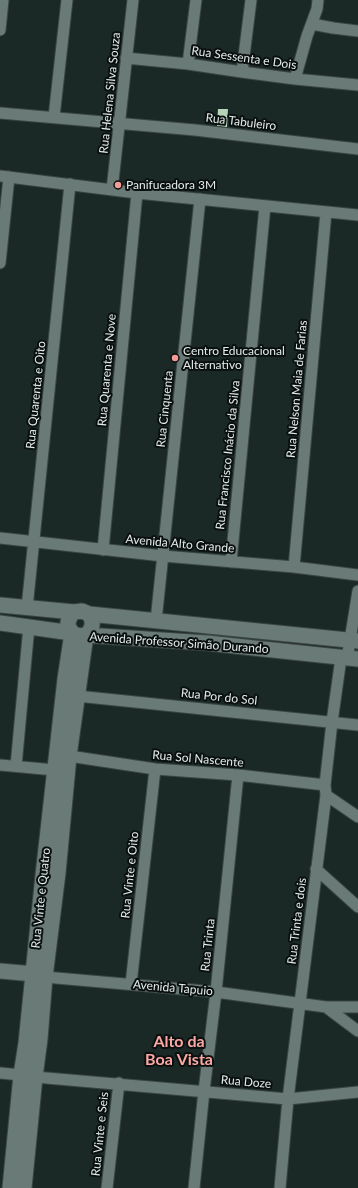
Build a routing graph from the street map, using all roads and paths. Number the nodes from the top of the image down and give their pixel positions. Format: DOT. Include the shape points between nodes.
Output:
graph roads {
  1 [pos="3,0"];
  2 [pos="67,0"];
  3 [pos="133,0"];
  4 [pos="196,0"];
  5 [pos="251,0"];
  6 [pos="318,0"];
  7 [pos="312,24"];
  8 [pos="0,30"];
  9 [pos="358,31"];
  10 [pos="126,58"];
  11 [pos="188,64"];
  12 [pos="242,72"];
  13 [pos="295,79"];
  14 [pos="358,84"];
  15 [pos="0,113"];
  16 [pos="54,117"];
  17 [pos="120,123"];
  18 [pos="358,149"];
  19 [pos="5,177"];
  20 [pos="70,184"];
  21 [pos="112,190"];
  22 [pos="137,193"];
  23 [pos="200,199"];
  24 [pos="265,206"];
  25 [pos="326,212"];
  26 [pos="358,215"];
  27 [pos="0,263"];
  28 [pos="0,538"];
  29 [pos="34,542"];
  30 [pos="103,550"];
  31 [pos="163,556"];
  32 [pos="231,562"];
  33 [pos="294,567"];
  34 [pos="358,575"];
  35 [pos="358,591"];
  36 [pos="0,605"];
  37 [pos="27,608"];
  38 [pos="82,613"];
  39 [pos="156,621"];
  40 [pos="0,623"];
  41 [pos="29,626"];
  42 [pos="79,634"];
  43 [pos="137,638"];
  44 [pos="354,641"];
  45 [pos="349,659"];
  46 [pos="65,679"];
  47 [pos="80,681"];
  48 [pos="77,696"];
  49 [pos="332,722"];
  50 [pos="358,725"];
  51 [pos="69,756"];
  52 [pos="0,765"];
  53 [pos="16,766"];
  54 [pos="155,769"];
  55 [pos="55,770"];
  56 [pos="238,775"];
  57 [pos="326,790"];
  58 [pos="358,817"];
  59 [pos="316,869"];
  60 [pos="358,907"];
  61 [pos="42,957"];
  62 [pos="0,971"];
  63 [pos="39,976"];
  64 [pos="131,984"];
  65 [pos="216,992"];
  66 [pos="300,1003"];
  67 [pos="326,1007"];
  68 [pos="358,1007"];
  69 [pos="358,1031"];
  70 [pos="0,1073"];
  71 [pos="28,1076"];
  72 [pos="119,1083"];
  73 [pos="204,1091"];
  74 [pos="358,1092"];
  75 [pos="288,1099"];
  76 [pos="10,1188"];
  77 [pos="24,1188"];
  78 [pos="107,1188"];
  79 [pos="194,1188"];
  80 [pos="280,1188"];
  1 -- 8 [label="street"];
  2 -- 16 [label="street"];
  3 -- 10 [label="street, Rua Helena Silva Souza"];
  4 -- 11 [label="street"];
  5 -- 12 [label="street"];
  6 -- 7 [label="street"];
  7 -- 9 [label="street"];
  7 -- 13 [label="street"];
  10 -- 11 [label="street, Rua Sessenta e Dois"];
  10 -- 17 [label="street, Rua Helena Silva Souza"];
  11 -- 12 [label="street, Rua Sessenta e Dois"];
  12 -- 13 [label="street, Rua Sessenta e Dois"];
  13 -- 14 [label="street, Rua Sessenta e Dois"];
  15 -- 16 [label="street, Rua Tabuleiro"];
  16 -- 17 [label="street, Rua Tabuleiro"];
  17 -- 18 [label="street, Rua Tabuleiro"];
  17 -- 21 [label="street, Rua Helena Silva Souza"];
  19 -- 20 [label="street"];
  19 -- 27 [label="street"];
  20 -- 21 [label="street"];
  20 -- 29 [label="street, Rua Quarenta e Oito"];
  21 -- 22 [label="street"];
  22 -- 23 [label="street"];
  22 -- 30 [label="street, Rua Quarenta e Nove"];
  23 -- 24 [label="street"];
  23 -- 31 [label="street, Rua Cinquenta"];
  24 -- 25 [label="street"];
  24 -- 32 [label="street, Rua Francisco Inácio da Silva"];
  25 -- 26 [label="street"];
  25 -- 33 [label="street, Rua Nelson Maia de Farias"];
  28 -- 29 [label="street, Avenida Alto Grande"];
  29 -- 30 [label="street, Avenida Alto Grande"];
  29 -- 37 [label="street, Rua Quarenta e Oito"];
  30 -- 31 [label="street, Avenida Alto Grande"];
  31 -- 32 [label="street, Avenida Alto Grande"];
  31 -- 39 [label="street, Rua Cinquenta"];
  32 -- 33 [label="street, Avenida Alto Grande"];
  33 -- 34 [label="street, Avenida Alto Grande"];
  35 -- 44 [label="street, Rua Trinta e dois"];
  36 -- 37 [label="street, Avenida Professor Simão Durando"];
  37 -- 38 [label="street, Avenida Professor Simão Durando"];
  38 -- 39 [label="street, Avenida Professor Simão Durando"];
  38 -- 42 [label="street, Rua Vinte e Quatro" via="91,618 93,625 89,632"];
  38 -- 42 [label="street, Rua Vinte e Quatro" via="71,615 68,622 68,626"];
  39 -- 43 [label="street" via="154,632 146,637"];
  39 -- 44 [label="street, Avenida Professor Simão Durando"];
  40 -- 41 [label="street, Avenida Professor Simão Durando"];
  41 -- 42 [label="street, Avenida Professor Simão Durando"];
  41 -- 53 [label="street"];
  42 -- 43 [label="street, Avenida Professor Simão Durando"];
  42 -- 46 [label="street, Rua Vinte e Quatro"];
  42 -- 47 [label="street, Rua Vinte e Quatro"];
  43 -- 45 [label="street, Avenida Professor Simão Durando" via="214,643"];
  44 -- 45 [label="street, Rua Trinta e dois"];
  45 -- 49 [label="street, Rua Trinta e dois"];
  46 -- 47 [label="street"];
  46 -- 55 [label="street, Rua Vinte e Quatro"];
  47 -- 48 [label="street, Rua Vinte e Quatro"];
  48 -- 49 [label="street, Rua Por do Sol"];
  48 -- 51 [label="street, Rua Vinte e Quatro"];
  49 -- 50 [label="street, Rua Por do Sol"];
  49 -- 57 [label="street, Rua Trinta e dois"];
  51 -- 54 [label="street, Rua Sol Nascente"];
  51 -- 61 [label="street, Rua Vinte e Quatro" via="58,873"];
  52 -- 53 [label="street"];
  53 -- 55 [label="street"];
  54 -- 56 [label="street, Rua Sol Nascente"];
  54 -- 64 [label="street, Rua Vinte e Oito"];
  55 -- 61 [label="street, Rua Vinte e Quatro" via="43,875"];
  56 -- 57 [label="street, Rua Sol Nascente"];
  56 -- 65 [label="street, Rua Trinta"];
  57 -- 58 [label="street"];
  57 -- 59 [label="street, Rua Trinta e dois"];
  59 -- 60 [label="street"];
  59 -- 66 [label="street, Rua Trinta e dois"];
  61 -- 63 [label="street, Rua Vinte e Quatro"];
  62 -- 63 [label="street, Avenida Tapuio"];
  63 -- 64 [label="street, Avenida Tapuio"];
  63 -- 71 [label="street, Rua Vinte e Quatro" via="26,1043"];
  64 -- 65 [label="street, Avenida Tapuio"];
  65 -- 66 [label="street, Avenida Tapuio"];
  65 -- 73 [label="street, Rua Trinta"];
  66 -- 67 [label="street, Avenida Tapuio"];
  66 -- 75 [label="street, Rua Trinta e dois"];
  67 -- 68 [label="street, Avenida Tapuio"];
  67 -- 69 [label="street"];
  70 -- 71 [label="street, Rua Doze"];
  71 -- 72 [label="street, Rua Doze"];
  71 -- 76 [label="street, Rua Vinte e Quatro"];
  71 -- 77 [label="street, Rua Vinte e Quatro"];
  72 -- 73 [label="street, Rua Doze"];
  72 -- 78 [label="street, Rua Vinte e Seis"];
  73 -- 75 [label="street, Rua Doze"];
  73 -- 79 [label="street, Rua Trinta"];
  74 -- 75 [label="street, Rua Doze"];
  75 -- 80 [label="street, Rua Trinta e dois"];
}
